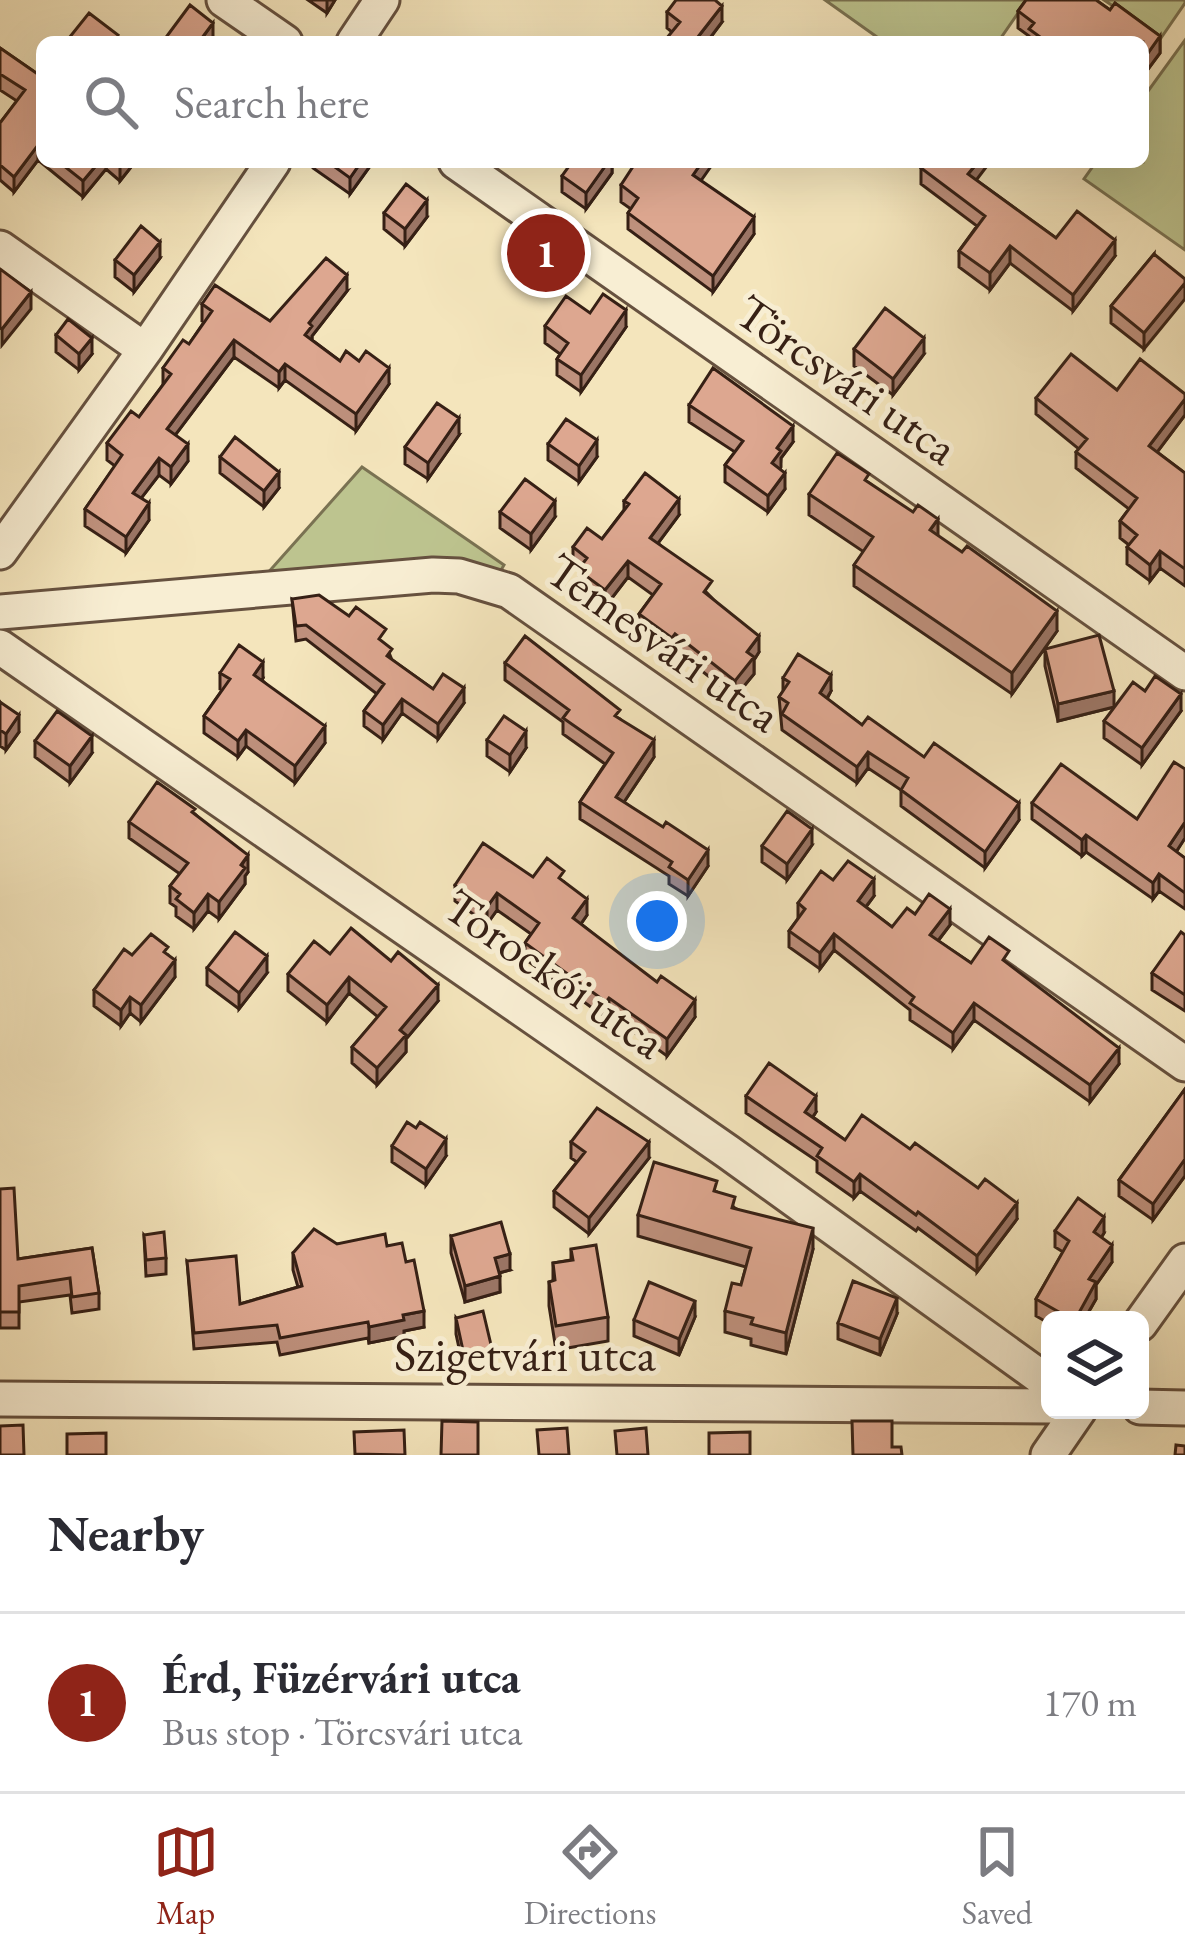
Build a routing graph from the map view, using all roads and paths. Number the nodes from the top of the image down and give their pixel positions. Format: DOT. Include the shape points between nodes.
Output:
graph roads {
  1 [pos="224,0"];
  2 [pos="382,0"];
  3 [pos="276,36"];
  4 [pos="358,36"];
  5 [pos="269,168"];
  6 [pos="465,168"];
  7 [pos="0,248"];
  8 [pos="145,350"];
  9 [pos="0,552"];
  10 [pos="0,612"];
  11 [pos="0,647"];
  12 [pos="1185,673"];
  13 [pos="1185,1064"];
  14 [pos="1185,1261"];
  15 [pos="1149,1311"];
  16 [pos="1041,1378"];
  17 [pos="0,1399"];
  18 [pos="1041,1406"];
  19 [pos="1149,1407"];
  20 [pos="1185,1408"];
  21 [pos="1073,1419"];
  22 [pos="1048,1455"];
  1 -- 3 [label="street"];
  2 -- 4 [label="street"];
  5 -- 8 [label="street"];
  6 -- 12 [label="street, Törcsvári utca"];
  7 -- 8 [label="street"];
  8 -- 9 [label="street"];
  10 -- 13 [label="street, Temesvári utca" via="433,575 509,591"];
  11 -- 16 [label="street, Torockói utca"];
  14 -- 15 [label="street"];
  17 -- 18 [label="street, Szigetvári utca"];
  19 -- 20 [label="street"];
  21 -- 22 [label="street"];
}
